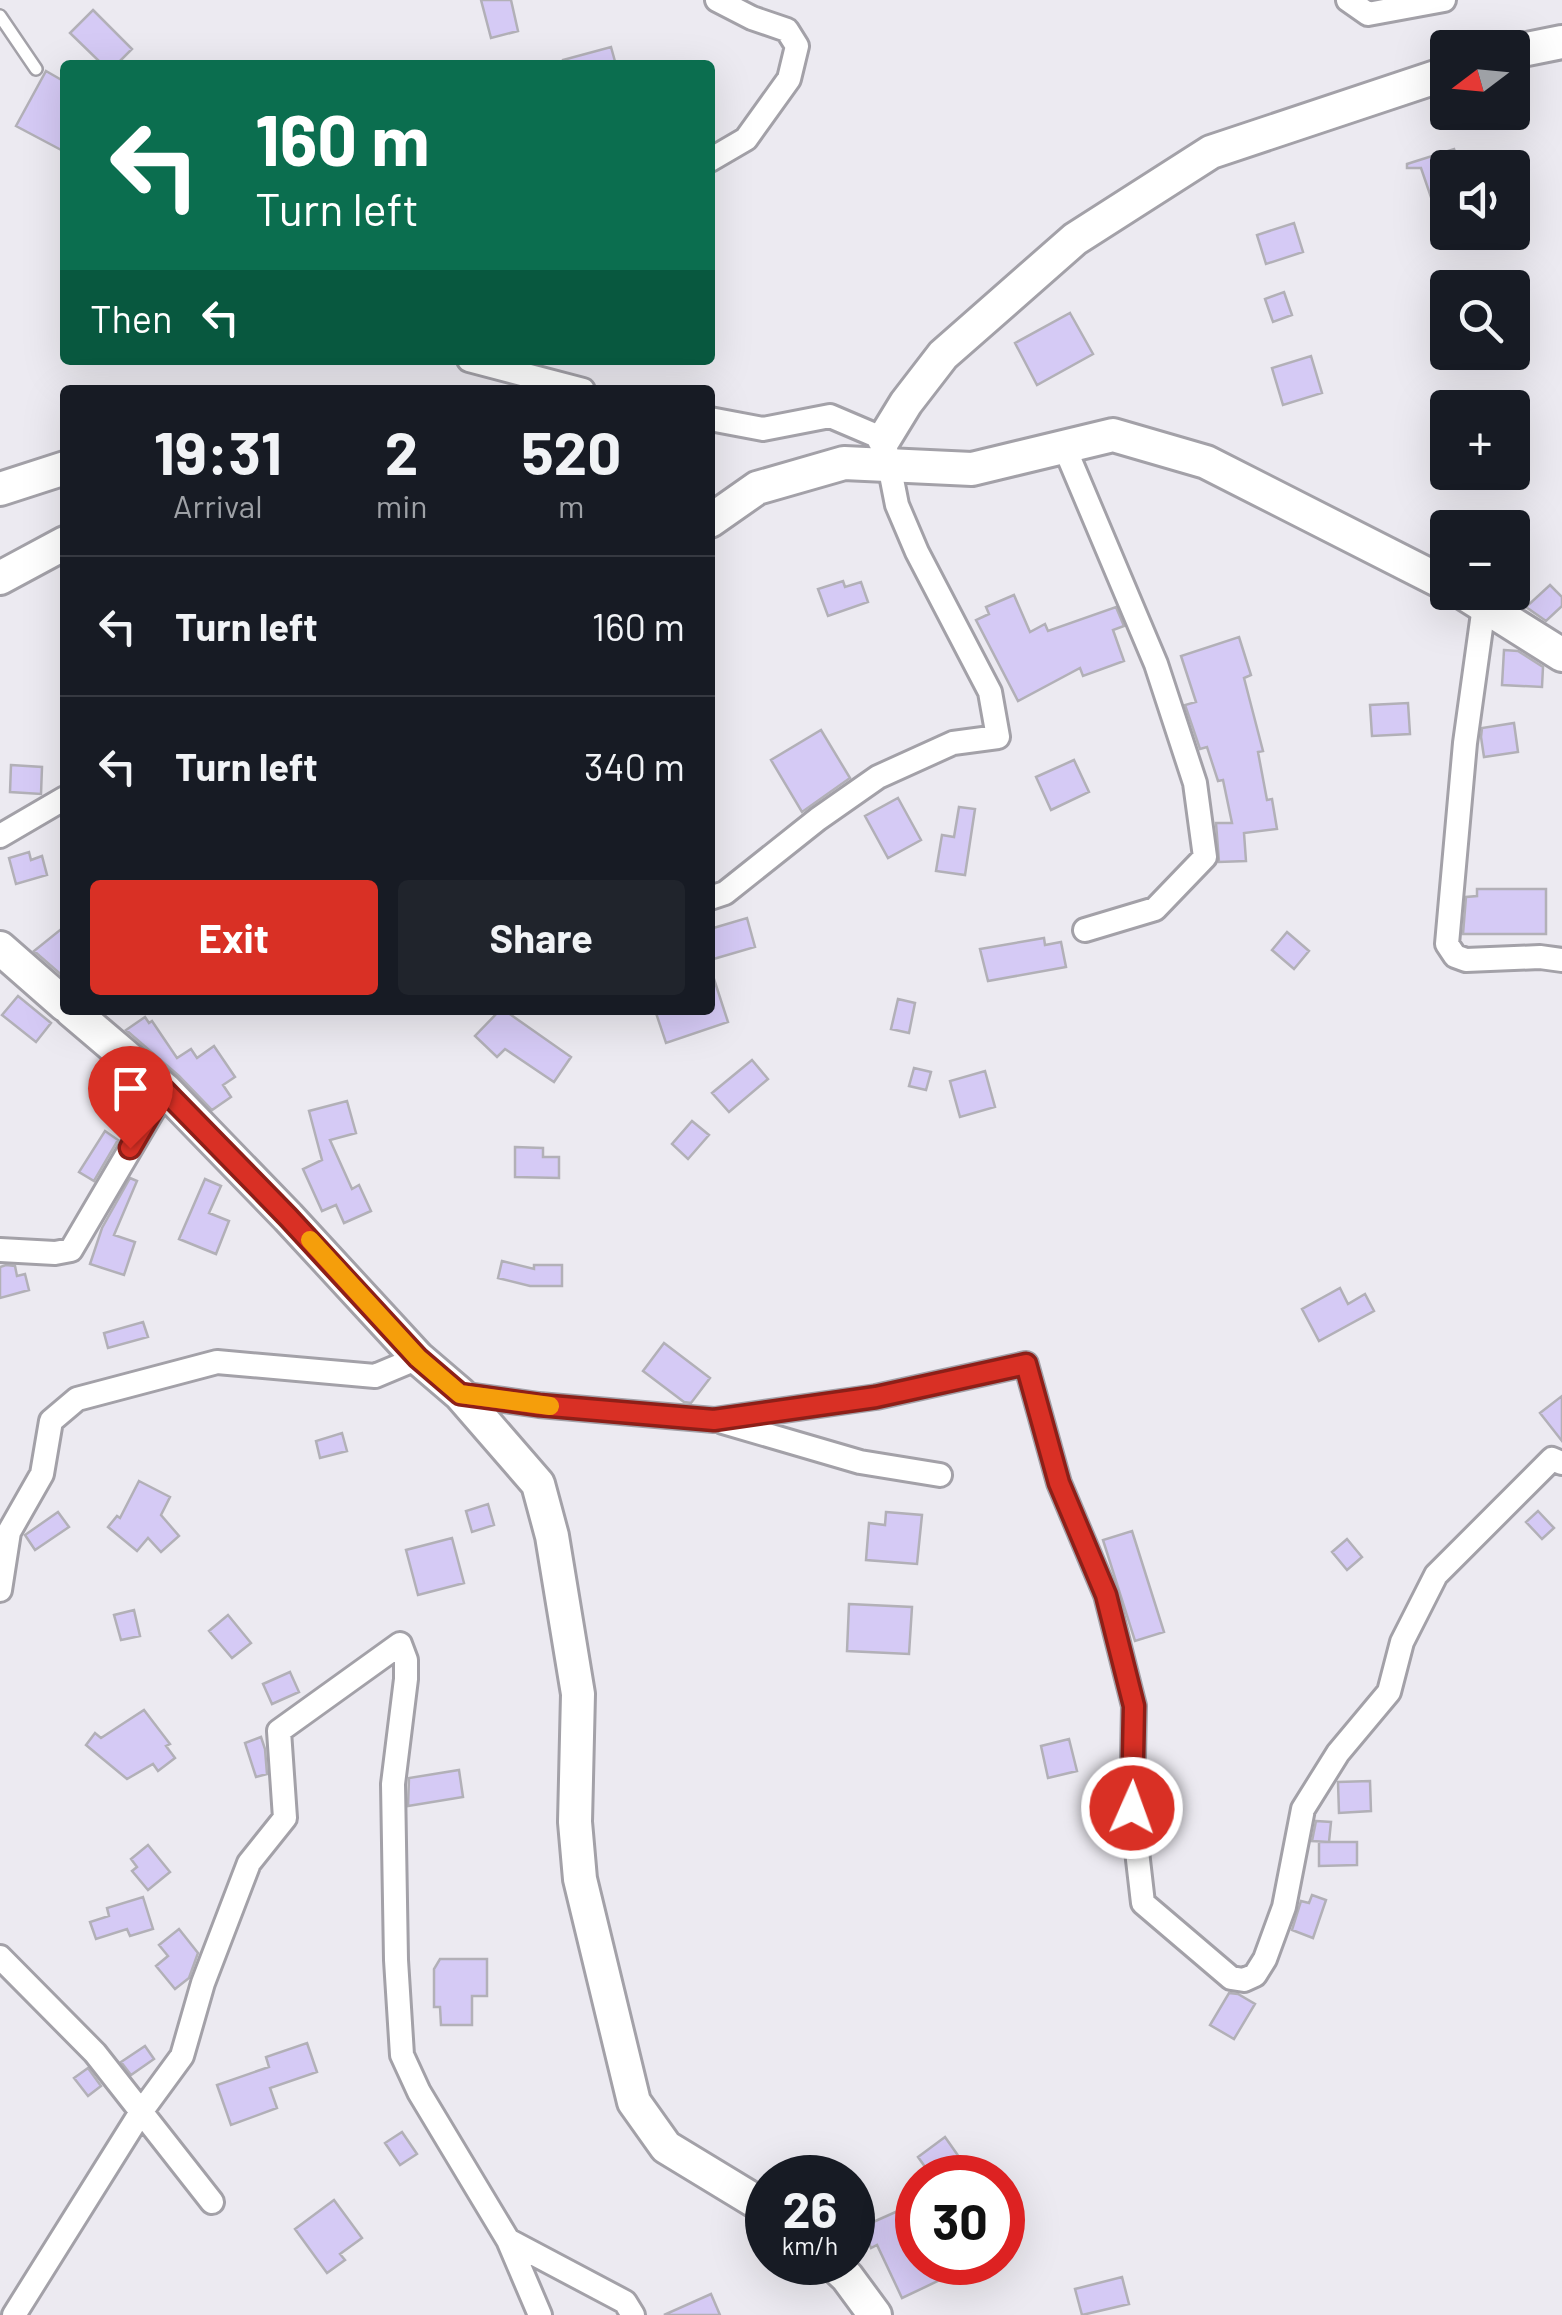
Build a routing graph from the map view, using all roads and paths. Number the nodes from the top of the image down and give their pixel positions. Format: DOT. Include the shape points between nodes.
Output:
graph roads {
  1 [pos="717,0"];
  2 [pos="1348,0"];
  3 [pos="1444,0"];
  4 [pos="0,16"];
  5 [pos="1562,42"];
  6 [pos="1530,48"];
  7 [pos="36,70"];
  8 [pos="1430,80"];
  9 [pos="715,157"];
  10 [pos="488,365"];
  11 [pos="565,385"];
  12 [pos="715,420"];
  13 [pos="1064,446"];
  14 [pos="888,452"];
  15 [pos="60,470"];
  16 [pos="0,489"];
  17 [pos="715,517"];
  18 [pos="60,546"];
  19 [pos="1430,576"];
  20 [pos="0,578"];
  21 [pos="1472,610"];
  22 [pos="1491,610"];
  23 [pos="1562,654"];
  24 [pos="60,801"];
  25 [pos="0,836"];
  26 [pos="715,896"];
  27 [pos="1085,930"];
  28 [pos="0,948"];
  29 [pos="1562,960"];
  30 [pos="60,1001"];
  31 [pos="77,1015"];
  32 [pos="164,1090"];
  33 [pos="0,1250"];
  34 [pos="418,1358"];
  35 [pos="460,1394"];
  36 [pos="714,1420"];
  37 [pos="1562,1463"];
  38 [pos="940,1475"];
  39 [pos="0,1590"];
  40 [pos="0,1956"];
  41 [pos="142,2112"];
  42 [pos="745,2195"];
  43 [pos="212,2202"];
  44 [pos="508,2240"];
  45 [pos="853,2285"];
  46 [pos="27,2309"];
  47 [pos="540,2315"];
  48 [pos="633,2315"];
  49 [pos="876,2315"];
  1 -- 9 [label="street" via="787,30 797,46 789,79 746,139"];
  2 -- 3 [label="street" via="1368,14"];
  4 -- 7 [label="lane"];
  5 -- 6 [label="street"];
  8 -- 14 [label="street" via="1211,152 1075,239 943,356 906,403"];
  10 -- 11 [label="street"];
  12 -- 14 [label="street" via="763,429 830,416"];
  13 -- 14 [label="street" via="972,469"];
  13 -- 19 [label="street" via="1113,435 1206,462"];
  13 -- 27 [label="street" via="1156,664 1195,782 1205,857 1155,909"];
  14 -- 17 [label="street" via="757,488"];
  14 -- 26 [label="street" via="897,506 990,692 998,737 953,743 878,777"];
  15 -- 16 [label="street"];
  18 -- 20 [label="street"];
  21 -- 29 [label="street" via="1447,944 1466,960"];
  22 -- 23 [label="street"];
  24 -- 25 [label="street"];
  28 -- 30 [label="street"];
  31 -- 32 [label="street"];
  32 -- 33 [label="street" via="71,1250"];
  32 -- 34 [label="street"];
  34 -- 35 [label="street"];
  34 -- 39 [label="street" via="374,1376 217,1362 77,1399 50,1421 42,1474 8,1532"];
  35 -- 36 [label="street"];
  35 -- 42 [label="street" via="538,1484 552,1536 578,1694 580,1879 634,2102 666,2147"];
  36 -- 37 [label="street" via="876,1397 1026,1364 1059,1483 1106,1595 1134,1706 1132,1808 1143,1903 1230,1978 1244,1980 1266,1959 1284,1907 1302,1809 1338,1752 1389,1692 1402,1642 1436,1575 1552,1459"];
  36 -- 38 [label="street" via="860,1462"];
  40 -- 41 [label="street"];
  41 -- 43 [label="street"];
  41 -- 44 [label="street" via="182,2056 249,1862 285,1818 279,1731 400,1644 406,1679 393,1784 402,2055"];
  41 -- 46 [label="street"];
  44 -- 47 [label="street"];
  44 -- 48 [label="street" via="625,2302"];
  45 -- 49 [label="street"];
}
